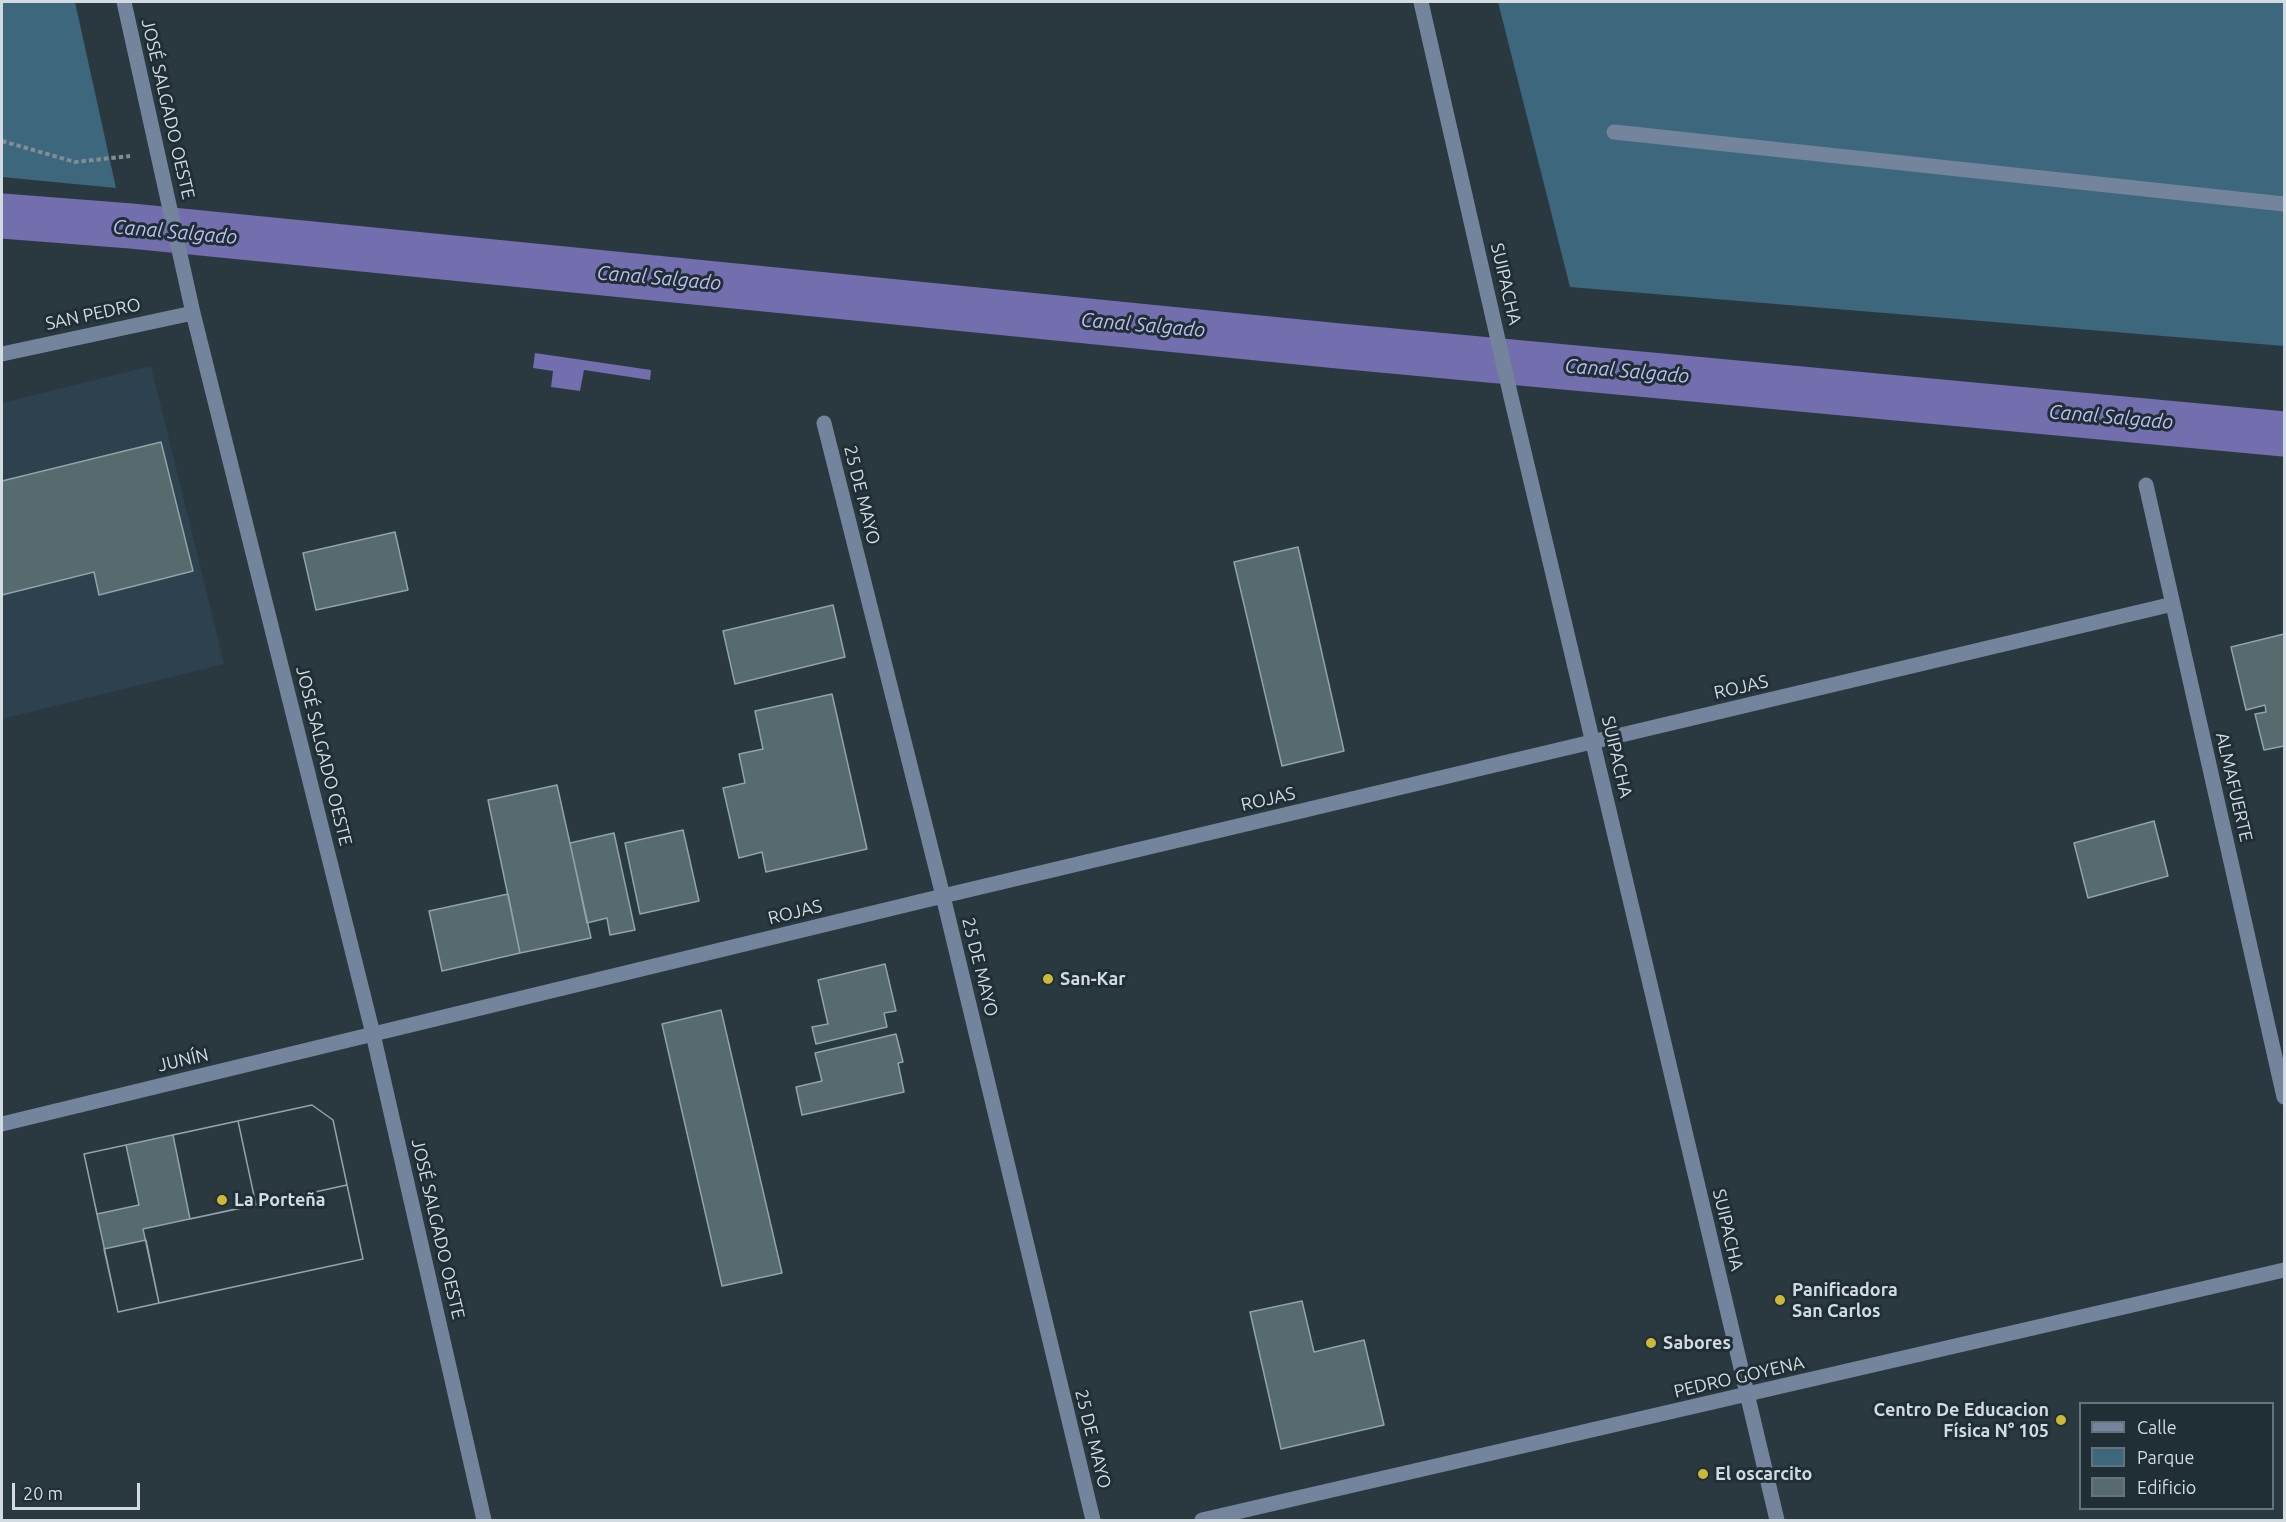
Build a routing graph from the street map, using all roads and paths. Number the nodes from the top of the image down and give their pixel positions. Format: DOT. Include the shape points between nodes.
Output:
graph roads {
  1 [pos="124,2"];
  2 [pos="1421,2"];
  3 [pos="1614,132"];
  4 [pos="2,141"];
  5 [pos="160,159"];
  6 [pos="2284,204"];
  7 [pos="193,313"];
  8 [pos="2,354"];
  9 [pos="824,423"];
  10 [pos="2146,484"];
  11 [pos="2173,604"];
  12 [pos="1594,742"];
  13 [pos="943,896"];
  14 [pos="374,1034"];
  15 [pos="2284,1097"];
  16 [pos="2,1124"];
  17 [pos="2284,1270"];
  18 [pos="1746,1395"];
  19 [pos="484,1521"];
  20 [pos="1093,1521"];
  21 [pos="1202,1521"];
  22 [pos="1777,1521"];
  1 -- 5 [label="street, JOSÉ SALGADO OESTE"];
  2 -- 12 [label="street, SUIPACHA" via="1510,397"];
  3 -- 6 [label="street"];
  4 -- 5 [label="path" via="75,162"];
  5 -- 7 [label="street, JOSÉ SALGADO OESTE"];
  7 -- 8 [label="street, SAN PEDRO"];
  7 -- 14 [label="street, JOSÉ SALGADO OESTE"];
  9 -- 13 [label="street, 25 DE MAYO"];
  10 -- 11 [label="street, ALMAFUERTE"];
  11 -- 12 [label="street, ROJAS"];
  11 -- 15 [label="street, ALMAFUERTE"];
  12 -- 13 [label="street, ROJAS"];
  12 -- 18 [label="street, SUIPACHA"];
  13 -- 14 [label="street, ROJAS"];
  13 -- 20 [label="street, 25 DE MAYO"];
  14 -- 16 [label="street, JUNÍN"];
  14 -- 19 [label="street, JOSÉ SALGADO OESTE"];
  17 -- 18 [label="street, PEDRO GOYENA"];
  18 -- 21 [label="street, PEDRO GOYENA"];
  18 -- 22 [label="street, SUIPACHA"];
}
